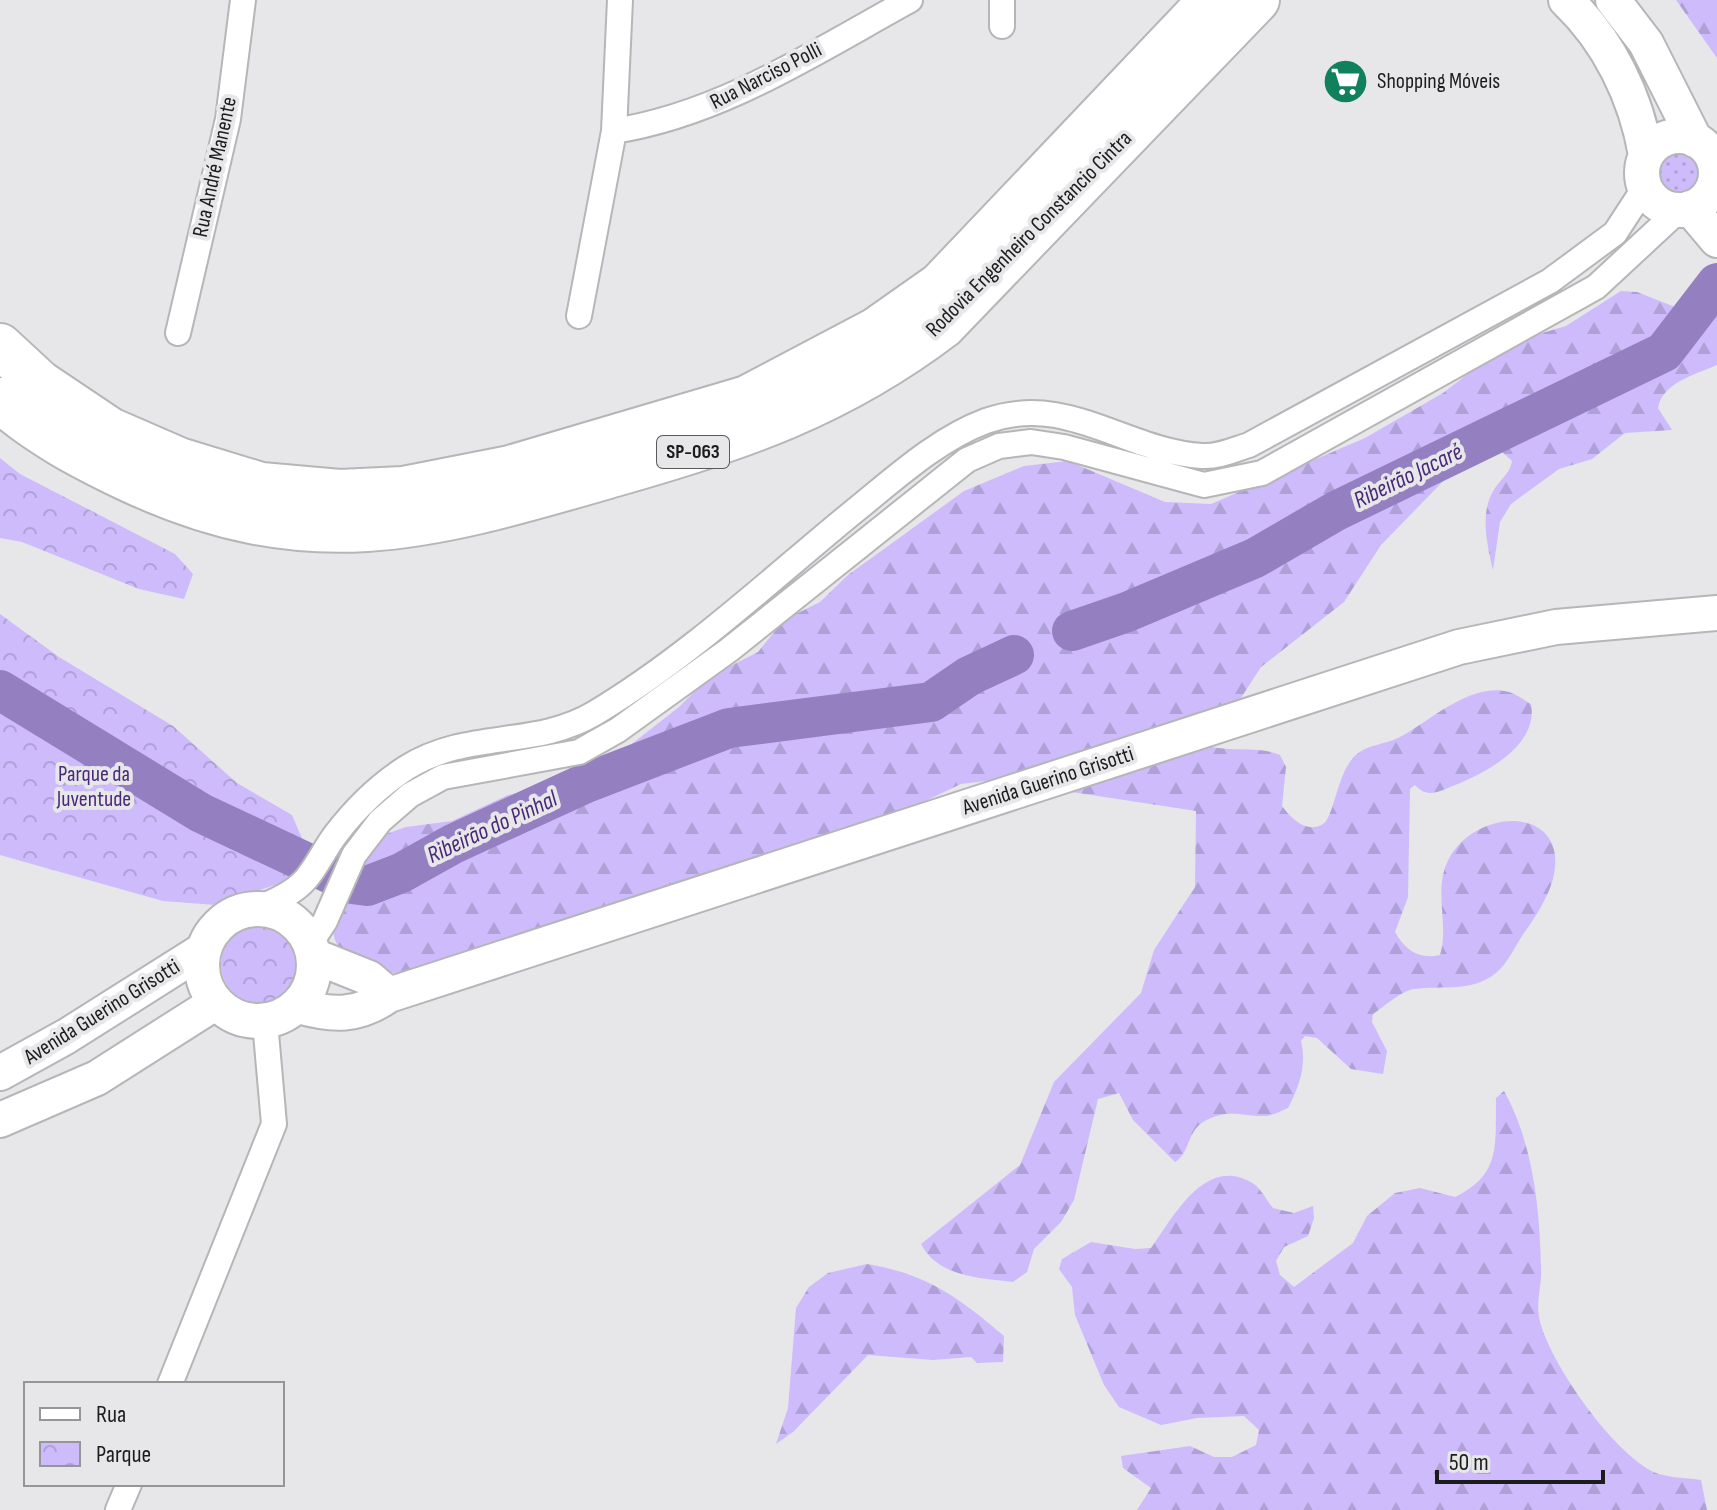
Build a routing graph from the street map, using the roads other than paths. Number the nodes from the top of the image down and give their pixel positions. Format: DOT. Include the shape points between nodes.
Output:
graph roads {
  1 [pos="243,0"];
  2 [pos="620,0"];
  3 [pos="910,0"];
  4 [pos="1002,0"];
  5 [pos="1211,0"];
  6 [pos="1257,0"];
  7 [pos="1566,0"];
  8 [pos="1613,0"];
  9 [pos="1002,26"];
  10 [pos="614,131"];
  11 [pos="1708,149"];
  12 [pos="1646,171"];
  13 [pos="1684,209"];
  14 [pos="1717,240"];
  15 [pos="579,316"];
  16 [pos="178,333"];
  17 [pos="0,346"];
  18 [pos="0,400"];
  19 [pos="1717,613"];
  20 [pos="260,908"];
  21 [pos="203,950"];
  22 [pos="312,950"];
  23 [pos="389,995"];
  24 [pos="215,1003"];
  25 [pos="298,1006"];
  26 [pos="265,1022"];
  27 [pos="0,1073"];
  28 [pos="0,1120"];
  29 [pos="171,1382"];
  30 [pos="128,1486"];
  31 [pos="118,1510"];
  1 -- 16 [label="street, Rua André Manente" via="228,119"];
  2 -- 10 [label="street"];
  3 -- 10 [label="street, Rua Narciso Polli" via="749,88 694,112"];
  4 -- 9 [label="street"];
  5 -- 17 [label="highway, Rodovia Engenheiro Constancio Cintra / SP-063" via="940,285 876,330 747,398 510,468 403,489 340,492 261,485 179,460 110,430 40,383"];
  6 -- 18 [label="highway, Rodovia Engenheiro Constancio Cintra / SP-063" via="943,326 892,364 833,397 700,450 480,514 358,532 293,529 237,520 161,494 71,451"];
  7 -- 12 [label="main road" via="1611,53 1641,127"];
  8 -- 11 [label="main road" via="1646,43"];
  10 -- 15 [label="street"];
  11 -- 12 [label="main road" via="1685,136 1662,139"];
  11 -- 13 [label="main road" via="1716,176 1713,187 1708,196"];
  12 -- 13 [label="main road" via="1659,204"];
  12 -- 20 [label="street" via="1615,233 1560,275 1249,445 1201,456 1133,441 1057,413 986,421 882,488 618,699 551,734 470,742 405,768 363,803 305,880"];
  13 -- 14 [label="main road"];
  13 -- 22 [label="street" via="1596,287 1262,473 1204,485 1031,442 999,446 967,460 729,650 618,730 579,752 443,777 410,795 380,821 354,855"];
  19 -- 23 [label="main road, Avenida Guerino Grisotti" via="1556,627 1459,647"];
  20 -- 21 [label="main road" via="224,919"];
  20 -- 22 [label="main road" via="296,922"];
  21 -- 24 [label="main road" via="201,969"];
  21 -- 27 [label="main road, Avenida Guerino Grisotti"];
  22 -- 23 [label="main road" via="369,978"];
  22 -- 25 [label="main road" via="314,973"];
  23 -- 25 [label="main road, Avenida Guerino Grisotti" via="375,1005 339,1015"];
  24 -- 26 [label="main road" via="238,1018"];
  24 -- 28 [label="main road, Avenida Guerino Grisotti" via="97,1078"];
  25 -- 26 [label="main road"];
  26 -- 29 [label="street" via="274,1124"];
  30 -- 31 [label="street"];
}
